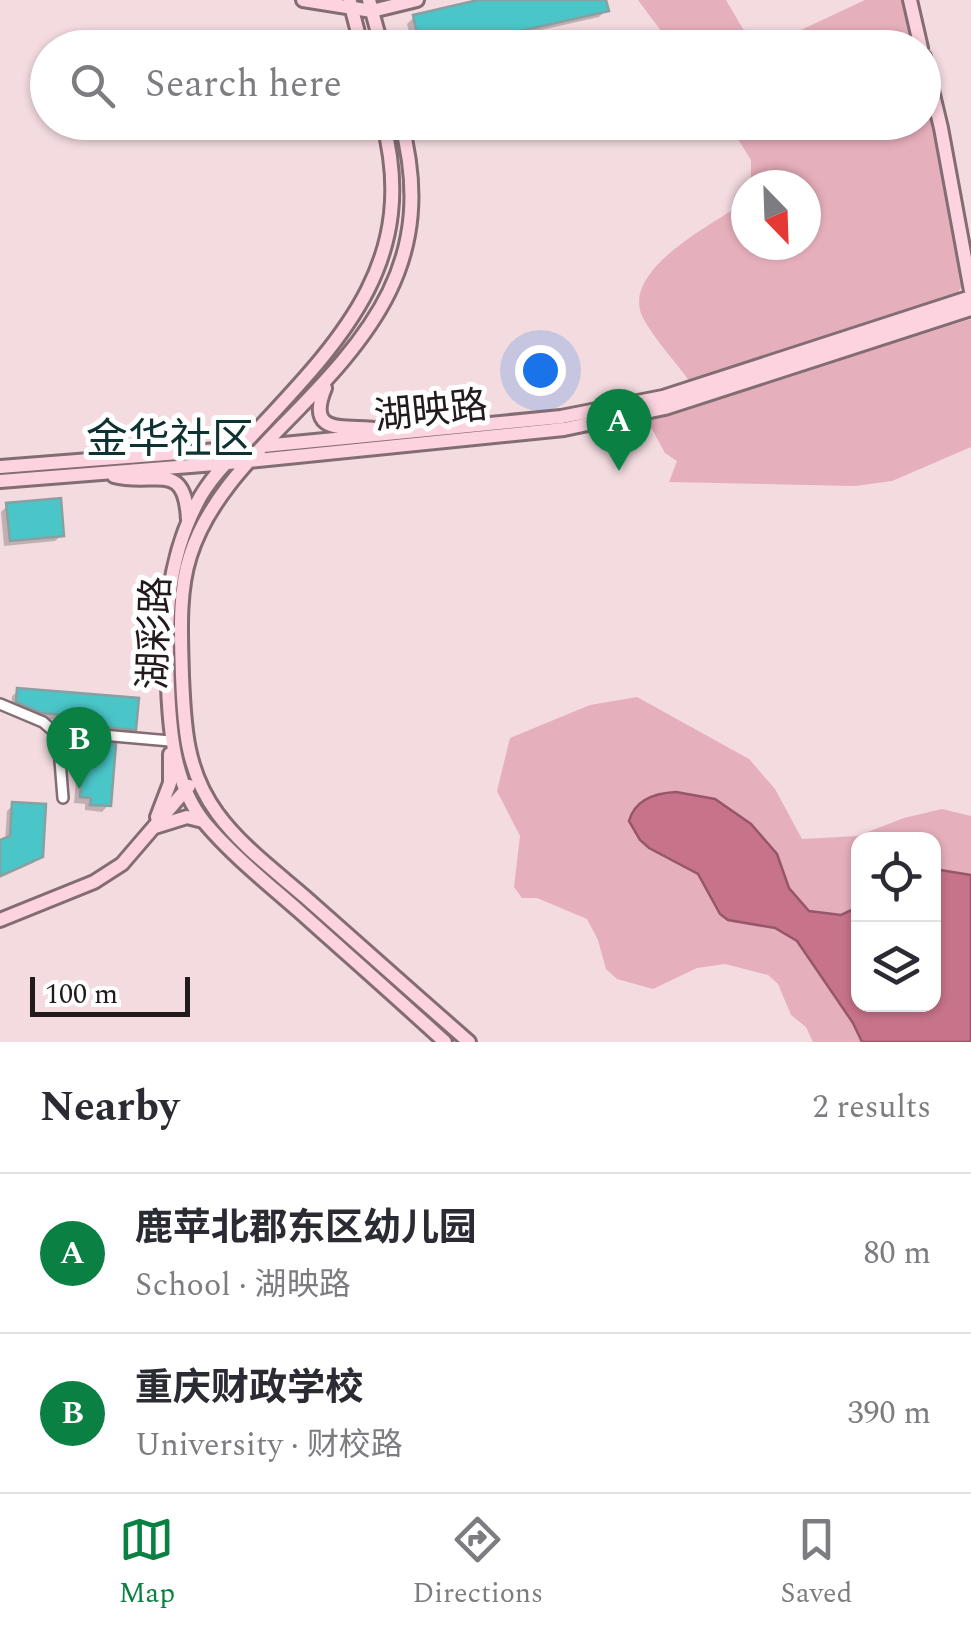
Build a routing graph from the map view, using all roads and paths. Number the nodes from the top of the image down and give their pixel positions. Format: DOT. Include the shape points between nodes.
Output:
graph roads {
  1 [pos="417,0"];
  2 [pos="910,0"];
  3 [pos="314,1"];
  4 [pos="351,4"];
  5 [pos="370,5"];
  6 [pos="358,30"];
  7 [pos="377,30"];
  8 [pos="917,30"];
  9 [pos="941,128"];
  10 [pos="385,140"];
  11 [pos="404,140"];
  12 [pos="971,294"];
  13 [pos="971,309"];
  14 [pos="328,379"];
  15 [pos="398,433"];
  16 [pos="262,446"];
  17 [pos="245,454"];
  18 [pos="228,463"];
  19 [pos="0,467"];
  20 [pos="102,472"];
  21 [pos="0,480"];
  22 [pos="188,524"];
  23 [pos="0,704"];
  24 [pos="58,735"];
  25 [pos="170,741"];
  26 [pos="197,776"];
  27 [pos="186,789"];
  28 [pos="63,798"];
  29 [pos="204,820"];
  30 [pos="152,828"];
  31 [pos="0,920"];
  32 [pos="446,1042"];
  33 [pos="469,1042"];
  1 -- 5 [label="main road"];
  2 -- 8 [label="main road"];
  3 -- 4 [label="main road"];
  4 -- 5 [label="main road"];
  4 -- 6 [label="main road"];
  5 -- 7 [label="main road"];
  9 -- 12 [label="main road"];
  10 -- 17 [label="main road, 湖彩路" via="390,208 378,272 328,354"];
  11 -- 14 [label="main road, 湖彩路" via="411,225 396,280 371,326"];
  12 -- 15 [label="main road, 湖映路" via="663,396 562,417"];
  13 -- 17 [label="main road, 湖映路" via="665,408 564,428"];
  14 -- 15 [label="main road" via="319,402 326,424"];
  14 -- 16 [label="main road, 湖彩路"];
  15 -- 16 [label="main road, 湖映路"];
  16 -- 17 [label="main road, 湖彩路"];
  17 -- 18 [label="main road, 湖映路"];
  17 -- 19 [label="main road, 湖映路"];
  17 -- 26 [label="main road, 湖彩路" via="190,557 180,626 184,738"];
  18 -- 20 [label="main road, 湖映路"];
  18 -- 22 [label="main road, 湖彩路"];
  20 -- 21 [label="main road, 湖映路"];
  20 -- 22 [label="main road" via="176,481 187,500"];
  22 -- 25 [label="main road, 湖彩路" via="176,552 165,626"];
  23 -- 24 [label="street"];
  24 -- 25 [label="street"];
  24 -- 28 [label="street"];
  25 -- 27 [label="main road, 湖彩路"];
  25 -- 30 [label="main road" via="170,783"];
  26 -- 27 [label="main road"];
  26 -- 33 [label="main road, 湖彩路" via="217,813 255,853"];
  27 -- 29 [label="main road, 湖彩路"];
  27 -- 30 [label="main road"];
  29 -- 30 [label="main road" via="187,817"];
  29 -- 32 [label="main road, 湖彩路"];
  30 -- 31 [label="main road" via="122,864 94,882"];
}
